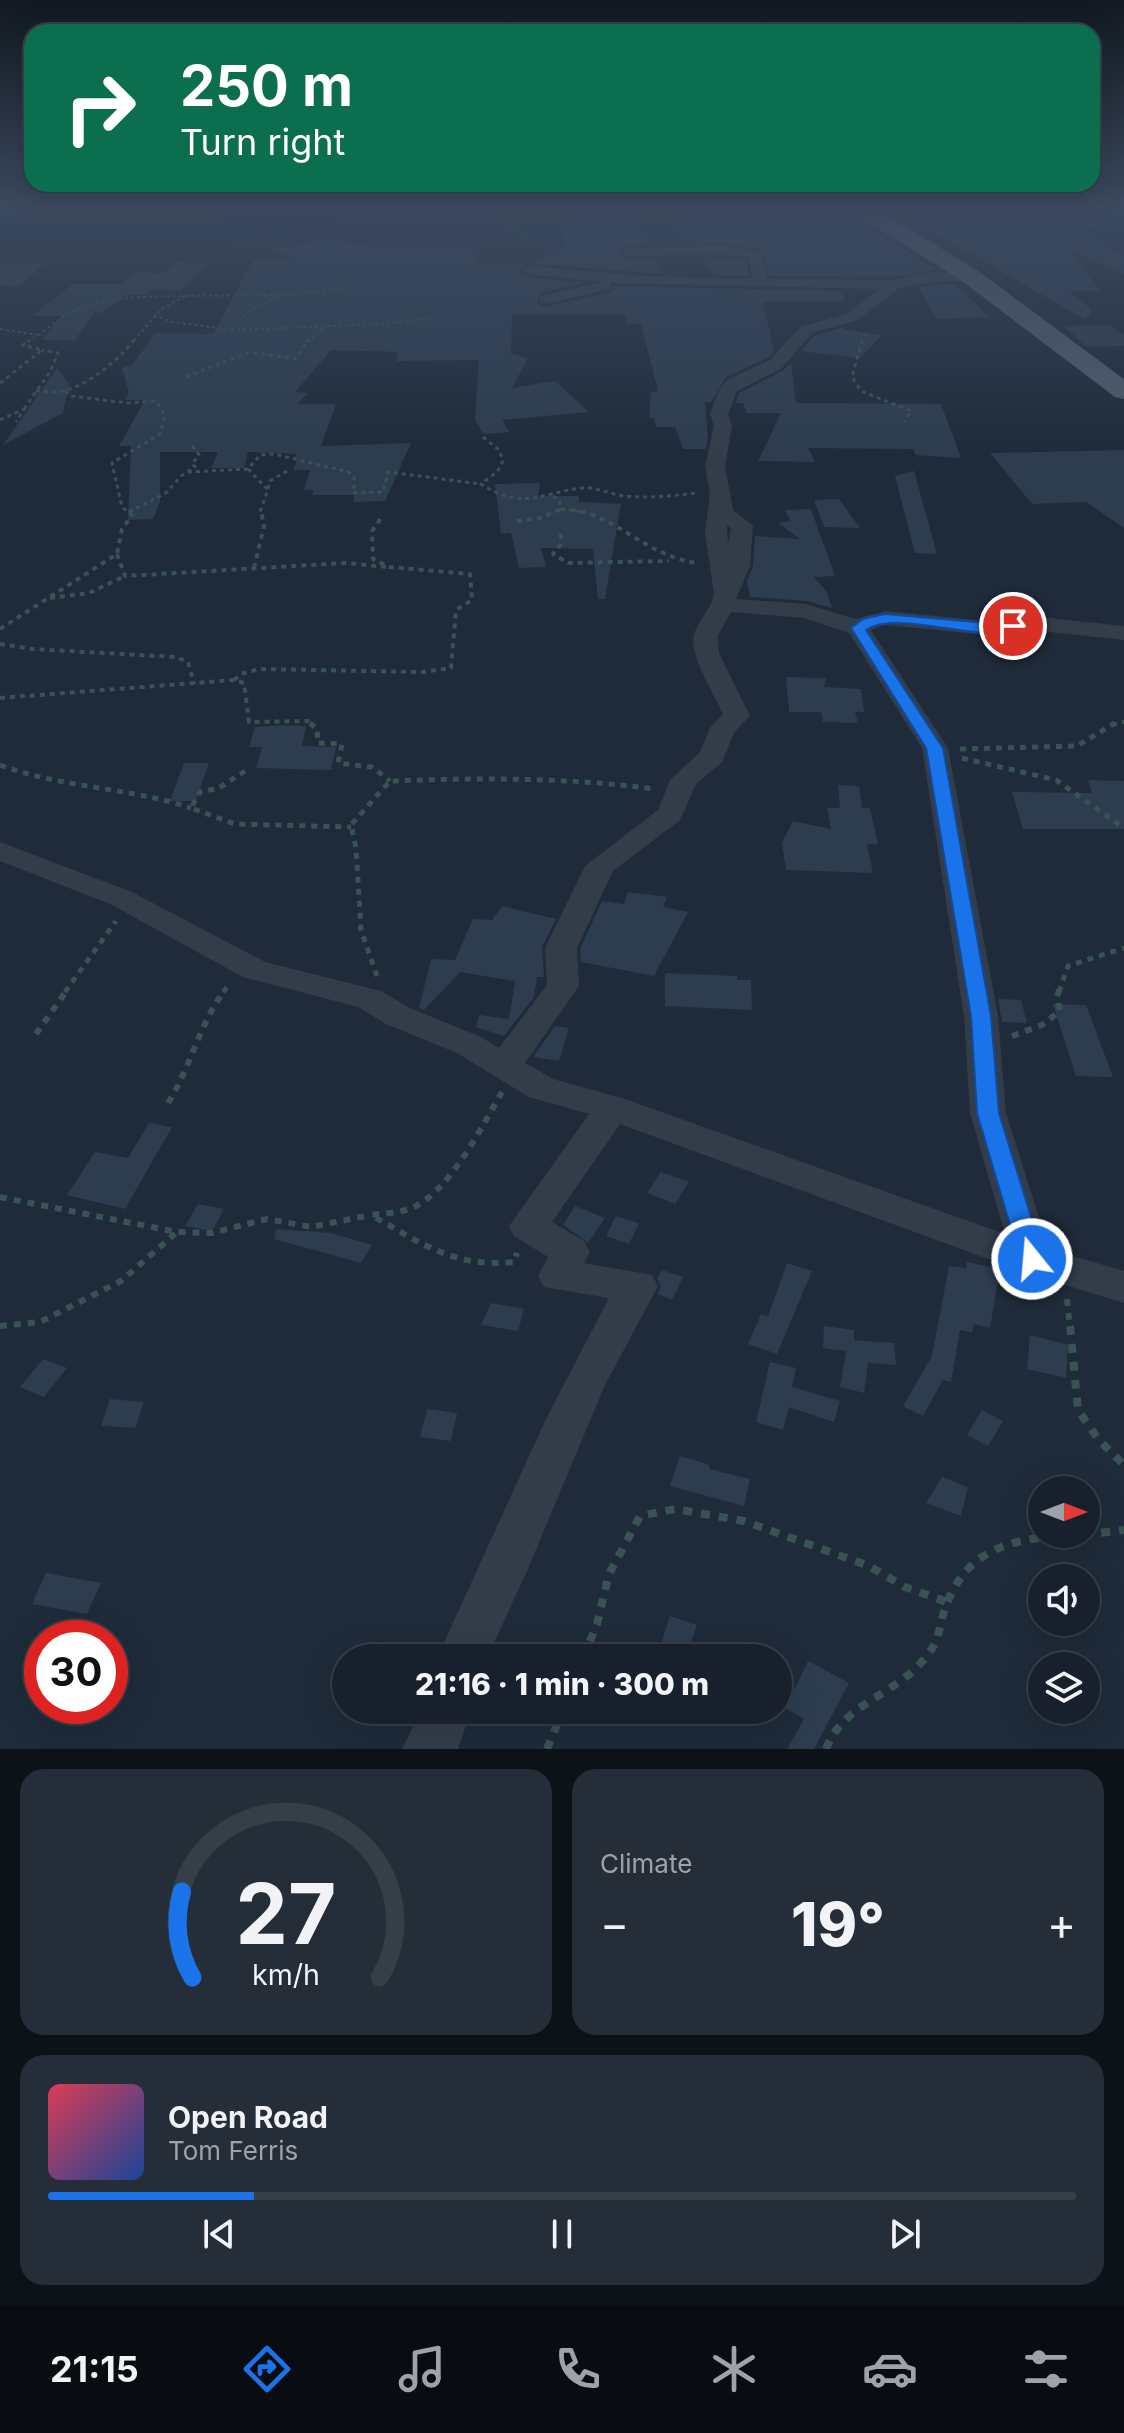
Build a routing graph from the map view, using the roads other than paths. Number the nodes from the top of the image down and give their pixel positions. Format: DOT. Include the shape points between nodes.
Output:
graph roads {
  1 [pos="605,288"];
  2 [pos="891,288"];
  3 [pos="986,288"];
  4 [pos="546,299"];
  5 [pos="1124,391"];
  6 [pos="719,488"];
  7 [pos="724,598"];
  8 [pos="858,628"];
  9 [pos="1124,633"];
  10 [pos="0,851"];
  11 [pos="509,1068"];
  12 [pos="612,1108"];
  13 [pos="1032,1259"];
  14 [pos="1124,1287"];
  15 [pos="466,1644"];
  16 [pos="441,1724"];
  17 [pos="428,1749"];
  1 -- 4 [label="street"];
  2 -- 6 [label="street" via="852,317 806,330 776,364 733,384 719,414"];
  3 -- 5 [label="main road"];
  6 -- 7 [label="street" via="716,532"];
  6 -- 7 [label="street" via="723,513 742,526 737,541 740,565"];
  7 -- 8 [label="street" via="759,609 806,611"];
  7 -- 11 [label="street" via="706,635 707,653 737,716 723,728 712,756 684,780 670,814 600,866 561,948 563,986"];
  8 -- 9 [label="street" via="885,618"];
  8 -- 13 [label="street" via="935,748 983,1041 988,1113"];
  10 -- 11 [label="street" via="121,898 254,970 369,999"];
  11 -- 12 [label="street" via="541,1088"];
  12 -- 13 [label="street"];
  12 -- 15 [label="street" via="528,1226 570,1252 558,1276 638,1286 602,1347 508,1562"];
  13 -- 14 [label="street"];
  16 -- 17 [label="street"];
}
